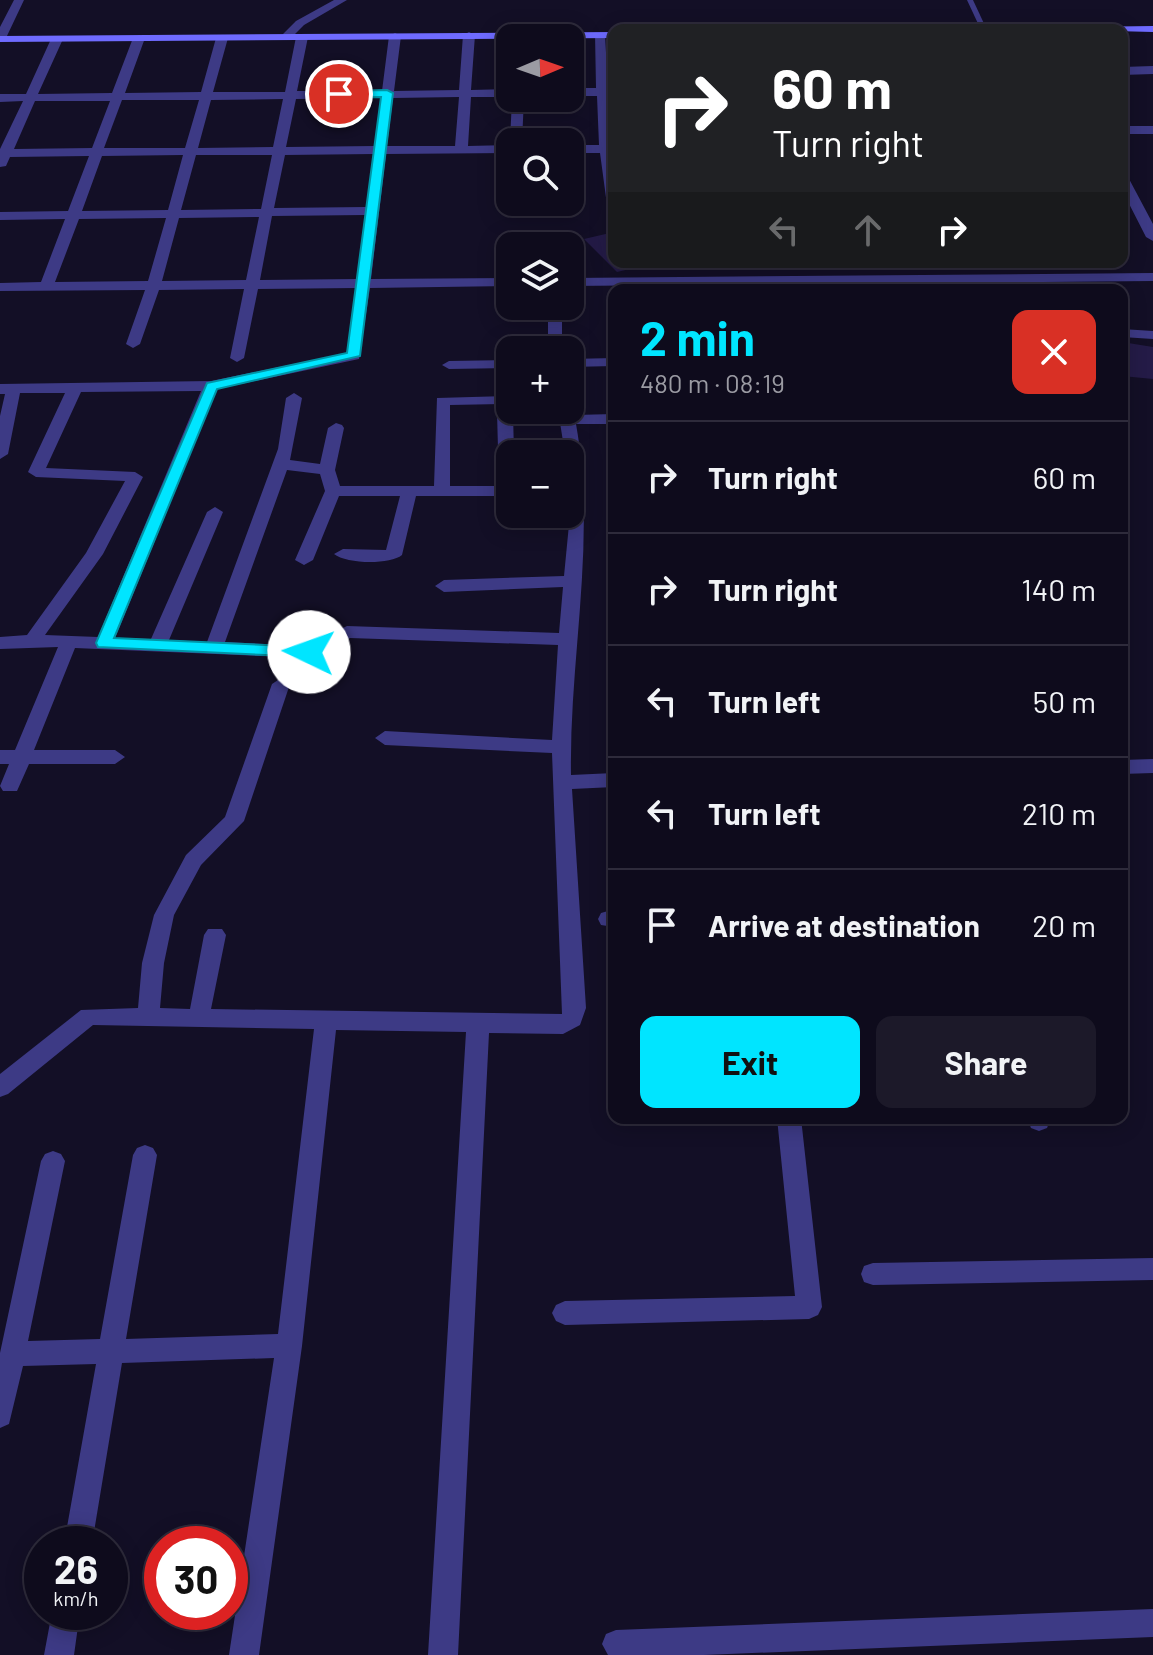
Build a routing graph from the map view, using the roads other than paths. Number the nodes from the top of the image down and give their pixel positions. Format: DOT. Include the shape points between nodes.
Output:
graph roads {
  1 [pos="19,0"];
  2 [pos="342,0"];
  3 [pos="970,0"];
  4 [pos="981,24"];
  5 [pos="1128,29"];
  6 [pos="1153,29"];
  7 [pos="469,35"];
  8 [pos="584,35"];
  9 [pos="599,35"];
  10 [pos="608,35"];
  11 [pos="395,36"];
  12 [pos="496,36"];
  13 [pos="286,37"];
  14 [pos="302,37"];
  15 [pos="139,38"];
  16 [pos="222,38"];
  17 [pos="0,39"];
  18 [pos="57,39"];
  19 [pos="1153,70"];
  20 [pos="1128,71"];
  21 [pos="584,92"];
  22 [pos="608,92"];
  23 [pos="387,93"];
  24 [pos="463,93"];
  25 [pos="496,93"];
  26 [pos="291,95"];
  27 [pos="205,96"];
  28 [pos="117,97"];
  29 [pos="0,98"];
  30 [pos="30,98"];
  31 [pos="1128,130"];
  32 [pos="1153,130"];
  33 [pos="461,149"];
  34 [pos="496,149"];
  35 [pos="584,149"];
  36 [pos="608,149"];
  37 [pos="379,150"];
  38 [pos="190,151"];
  39 [pos="280,151"];
  40 [pos="97,152"];
  41 [pos="2,158"];
  42 [pos="1153,198"];
  43 [pos="1128,199"];
  44 [pos="372,211"];
  45 [pos="268,212"];
  46 [pos="174,214"];
  47 [pos="76,215"];
  48 [pos="0,216"];
  49 [pos="1153,237"];
  50 [pos="713,268"];
  51 [pos="815,268"];
  52 [pos="931,268"];
  53 [pos="1153,277"];
  54 [pos="935,279"];
  55 [pos="818,280"];
  56 [pos="714,281"];
  57 [pos="496,282"];
  58 [pos="584,282"];
  59 [pos="1046,282"];
  60 [pos="361,284"];
  61 [pos="154,285"];
  62 [pos="251,285"];
  63 [pos="47,286"];
  64 [pos="0,287"];
  65 [pos="1128,333"];
  66 [pos="1153,335"];
  67 [pos="133,344"];
  68 [pos="237,358"];
  69 [pos="608,362"];
  70 [pos="584,363"];
  71 [pos="496,364"];
  72 [pos="449,365"];
  73 [pos="211,386"];
  74 [pos="6,390"];
  75 [pos="74,390"];
  76 [pos="294,398"];
  77 [pos="584,416"];
  78 [pos="608,418"];
  79 [pos="336,428"];
  80 [pos="505,440"];
  81 [pos="0,454"];
  82 [pos="280,464"];
  83 [pos="327,470"];
  84 [pos="333,491"];
  85 [pos="496,491"];
  86 [pos="409,492"];
  87 [pos="442,493"];
  88 [pos="215,512"];
  89 [pos="573,528"];
  90 [pos="343,554"];
  91 [pos="304,560"];
  92 [pos="574,581"];
  93 [pos="444,586"];
  94 [pos="565,639"];
  95 [pos="32,640"];
  96 [pos="69,641"];
  97 [pos="0,643"];
  98 [pos="104,643"];
  99 [pos="158,645"];
  100 [pos="214,648"];
  101 [pos="281,684"];
  102 [pos="385,738"];
  103 [pos="561,747"];
  104 [pos="10,757"];
  105 [pos="115,757"];
  106 [pos="1153,766"];
  107 [pos="1128,767"];
  108 [pos="608,780"];
  109 [pos="561,782"];
  110 [pos="10,786"];
  111 [pos="215,935"];
  112 [pos="148,1017"];
  113 [pos="199,1017"];
  114 [pos="326,1019"];
  115 [pos="478,1022"];
  116 [pos="0,1087"];
  117 [pos="790,1124"];
  118 [pos="145,1155"];
  119 [pos="53,1161"];
  120 [pos="1153,1269"];
  121 [pos="873,1274"];
  122 [pos="565,1313"];
  123 [pos="289,1346"];
  124 [pos="111,1349"];
  125 [pos="13,1354"];
  126 [pos="0,1415"];
  127 [pos="81,1526"];
  128 [pos="1153,1623"];
  129 [pos="63,1630"];
  130 [pos="616,1644"];
  131 [pos="59,1655"];
  132 [pos="244,1655"];
  133 [pos="443,1655"];
  1 -- 17 [label="street"];
  2 -- 13 [label="street"];
  3 -- 4 [label="lane"];
  5 -- 6 [label="street"];
  7 -- 11 [label="street"];
  7 -- 12 [label="street"];
  7 -- 24 [label="street"];
  8 -- 9 [label="street"];
  9 -- 10 [label="street"];
  9 -- 22 [label="street"];
  11 -- 14 [label="street"];
  11 -- 23 [label="street"];
  13 -- 14 [label="street"];
  13 -- 16 [label="street"];
  14 -- 26 [label="street"];
  15 -- 16 [label="street"];
  15 -- 18 [label="street"];
  15 -- 28 [label="street"];
  16 -- 27 [label="street"];
  17 -- 18 [label="street"];
  18 -- 30 [label="street"];
  19 -- 20 [label="street"];
  21 -- 22 [label="street"];
  23 -- 24 [label="street"];
  23 -- 26 [label="street"];
  23 -- 37 [label="street"];
  24 -- 25 [label="street"];
  24 -- 33 [label="street"];
  26 -- 27 [label="street"];
  26 -- 39 [label="street"];
  27 -- 28 [label="street"];
  27 -- 38 [label="street"];
  28 -- 30 [label="street"];
  28 -- 40 [label="street"];
  29 -- 30 [label="street"];
  30 -- 41 [label="street"];
  31 -- 32 [label="street"];
  33 -- 34 [label="street"];
  33 -- 37 [label="street"];
  35 -- 36 [label="street"];
  37 -- 39 [label="street"];
  37 -- 44 [label="street"];
  38 -- 39 [label="street"];
  38 -- 40 [label="street"];
  38 -- 46 [label="street"];
  39 -- 45 [label="street"];
  40 -- 41 [label="street"];
  40 -- 47 [label="street"];
  42 -- 43 [label="street"];
  43 -- 49 [label="street"];
  44 -- 45 [label="street"];
  44 -- 60 [label="street"];
  45 -- 46 [label="street"];
  45 -- 62 [label="street"];
  46 -- 47 [label="street"];
  46 -- 61 [label="street"];
  47 -- 48 [label="street"];
  47 -- 63 [label="street"];
  50 -- 56 [label="street"];
  51 -- 55 [label="street"];
  52 -- 54 [label="street"];
  53 -- 59 [label="street"];
  54 -- 55 [label="street"];
  54 -- 59 [label="street"];
  55 -- 56 [label="street"];
  56 -- 58 [label="street"];
  57 -- 60 [label="street"];
  60 -- 62 [label="street"];
  60 -- 73 [label="street" via="354,356"];
  61 -- 62 [label="street"];
  61 -- 63 [label="street"];
  61 -- 67 [label="street"];
  62 -- 68 [label="street"];
  63 -- 64 [label="street"];
  65 -- 66 [label="street"];
  69 -- 70 [label="street"];
  71 -- 72 [label="street"];
  73 -- 75 [label="street"];
  73 -- 98 [label="street"];
  74 -- 75 [label="street"];
  74 -- 81 [label="street"];
  75 -- 95 [label="street" via="36,472 135,477 94,554"];
  76 -- 82 [label="street"];
  77 -- 78 [label="street"];
  79 -- 83 [label="street"];
  80 -- 87 [label="street" via="503,405 442,401"];
  82 -- 83 [label="street"];
  82 -- 100 [label="street"];
  83 -- 84 [label="street"];
  84 -- 86 [label="street"];
  84 -- 91 [label="street"];
  85 -- 87 [label="street"];
  86 -- 87 [label="street"];
  86 -- 90 [label="street" via="393,555"];
  88 -- 99 [label="street"];
  89 -- 92 [label="street"];
  92 -- 93 [label="street"];
  92 -- 94 [label="street"];
  94 -- 100 [label="street" via="347,632 309,652"];
  94 -- 103 [label="street"];
  95 -- 96 [label="street"];
  95 -- 97 [label="street"];
  96 -- 98 [label="street"];
  96 -- 104 [label="street"];
  98 -- 99 [label="street"];
  99 -- 100 [label="street"];
  101 -- 112 [label="street" via="234,821 193,860 164,915"];
  102 -- 103 [label="street"];
  103 -- 109 [label="street"];
  104 -- 105 [label="street"];
  104 -- 110 [label="street"];
  106 -- 107 [label="street"];
  108 -- 109 [label="street"];
  109 -- 115 [label="street" via="572,1019 563,1025"];
  111 -- 113 [label="street"];
  112 -- 113 [label="street"];
  112 -- 116 [label="street" via="89,1016"];
  113 -- 114 [label="street"];
  114 -- 115 [label="street"];
  114 -- 123 [label="street"];
  115 -- 133 [label="street"];
  117 -- 122 [label="street" via="809,1307"];
  118 -- 124 [label="street"];
  119 -- 125 [label="street"];
  120 -- 121 [label="street"];
  123 -- 124 [label="street"];
  123 -- 132 [label="street"];
  124 -- 125 [label="street"];
  124 -- 127 [label="street"];
  125 -- 126 [label="street"];
  128 -- 130 [label="street"];
  129 -- 131 [label="street"];
}
